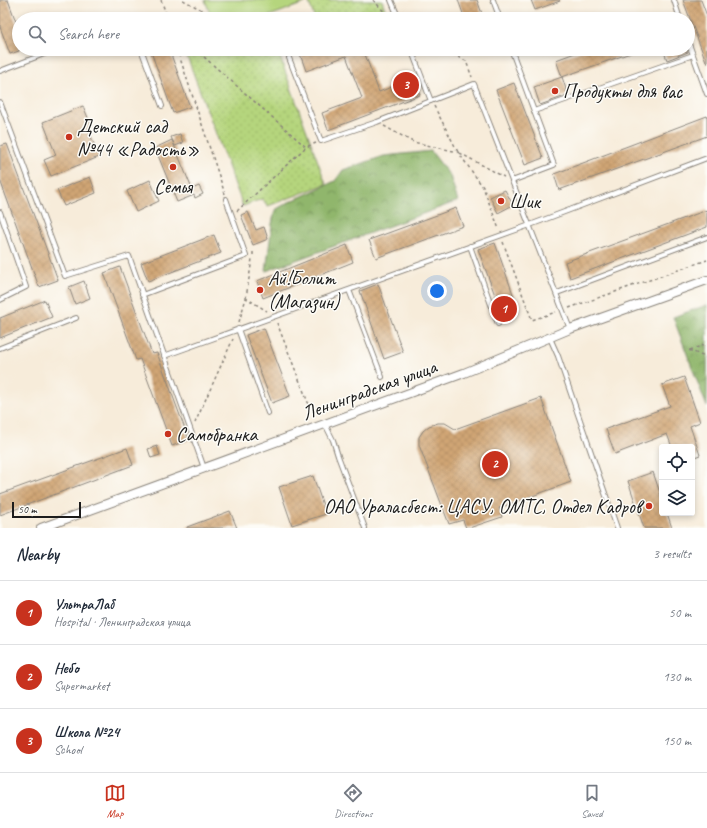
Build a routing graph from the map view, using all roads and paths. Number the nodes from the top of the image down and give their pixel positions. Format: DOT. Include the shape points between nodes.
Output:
graph roads {
  1 [pos="161,0"];
  2 [pos="183,0"];
  3 [pos="373,0"];
  4 [pos="392,0"];
  5 [pos="493,0"];
  6 [pos="674,0"];
  7 [pos="165,12"];
  8 [pos="206,12"];
  9 [pos="384,12"];
  10 [pos="396,12"];
  11 [pos="497,12"];
  12 [pos="678,12"];
  13 [pos="39,56"];
  14 [pos="144,56"];
  15 [pos="179,56"];
  16 [pos="203,56"];
  17 [pos="414,56"];
  18 [pos="456,56"];
  19 [pos="514,56"];
  20 [pos="690,56"];
  21 [pos="693,56"];
  22 [pos="289,58"];
  23 [pos="0,71"];
  24 [pos="474,82"];
  25 [pos="707,94"];
  26 [pos="431,100"];
  27 [pos="0,102"];
  28 [pos="162,106"];
  29 [pos="1,109"];
  30 [pos="534,111"];
  31 [pos="377,122"];
  32 [pos="321,141"];
  33 [pos="306,147"];
  34 [pos="458,152"];
  35 [pos="707,158"];
  36 [pos="512,181"];
  37 [pos="226,199"];
  38 [pos="0,212"];
  39 [pos="232,215"];
  40 [pos="530,225"];
  41 [pos="707,237"];
  42 [pos="470,246"];
  43 [pos="253,249"];
  44 [pos="707,260"];
  45 [pos="707,280"];
  46 [pos="349,290"];
  47 [pos="557,293"];
  48 [pos="142,295"];
  49 [pos="246,298"];
  50 [pos="0,300"];
  51 [pos="562,310"];
  52 [pos="275,316"];
  53 [pos="76,318"];
  54 [pos="532,320"];
  55 [pos="498,324"];
  56 [pos="238,329"];
  57 [pos="570,329"];
  58 [pos="550,338"];
  59 [pos="707,344"];
  60 [pos="0,348"];
  61 [pos="164,356"];
  62 [pos="707,358"];
  63 [pos="382,377"];
  64 [pos="309,405"];
  65 [pos="268,413"];
  66 [pos="325,424"];
  67 [pos="191,430"];
  68 [pos="204,469"];
  69 [pos="41,528"];
  70 [pos="365,528"];
  71 [pos="617,528"];
  1 -- 7 [label="path"];
  2 -- 8 [label="path"];
  3 -- 9 [label="path"];
  4 -- 10 [label="lane"];
  5 -- 11 [label="lane"];
  6 -- 12 [label="lane"];
  13 -- 23 [label="lane"];
  14 -- 28 [label="lane"];
  15 -- 37 [label="path"];
  16 -- 33 [label="path"];
  17 -- 26 [label="lane"];
  18 -- 24 [label="path" via="466,61"];
  19 -- 30 [label="lane"];
  20 -- 30 [label="lane"];
  21 -- 25 [label="lane"];
  22 -- 32 [label="lane"];
  26 -- 31 [label="lane"];
  26 -- 34 [label="path"];
  26 -- 36 [label="lane" via="474,84"];
  27 -- 29 [label="lane"];
  29 -- 48 [label="lane" via="65,276 129,256"];
  30 -- 36 [label="lane" via="554,165"];
  31 -- 32 [label="lane"];
  31 -- 34 [label="path" via="413,142"];
  32 -- 33 [label="path"];
  33 -- 39 [label="path"];
  34 -- 36 [label="path"];
  35 -- 40 [label="lane"];
  36 -- 40 [label="lane"];
  37 -- 39 [label="lane"];
  38 -- 50 [label="lane" via="26,287"];
  39 -- 48 [label="lane" via="246,256"];
  40 -- 42 [label="lane"];
  40 -- 47 [label="lane"];
  41 -- 47 [label="lane"];
  42 -- 46 [label="lane"];
  42 -- 55 [label="lane"];
  43 -- 49 [label="path"];
  44 -- 51 [label="path"];
  45 -- 57 [label="street, Ленинградская улица"];
  46 -- 52 [label="lane"];
  46 -- 63 [label="lane"];
  47 -- 51 [label="lane"];
  48 -- 61 [label="lane"];
  49 -- 52 [label="path"];
  49 -- 56 [label="path"];
  51 -- 54 [label="path"];
  51 -- 57 [label="lane"];
  52 -- 56 [label="lane"];
  52 -- 64 [label="path"];
  53 -- 60 [label="lane"];
  56 -- 61 [label="lane"];
  56 -- 65 [label="lane"];
  56 -- 67 [label="path"];
  57 -- 58 [label="street, Ленинградская улица"];
  58 -- 66 [label="street, Ленинградская улица"];
  58 -- 71 [label="lane"];
  59 -- 62 [label="path" via="689,350"];
  61 -- 67 [label="lane"];
  66 -- 68 [label="street, Ленинградская улица"];
  66 -- 70 [label="lane"];
  67 -- 68 [label="lane"];
  68 -- 69 [label="street, Ленинградская улица"];
}
